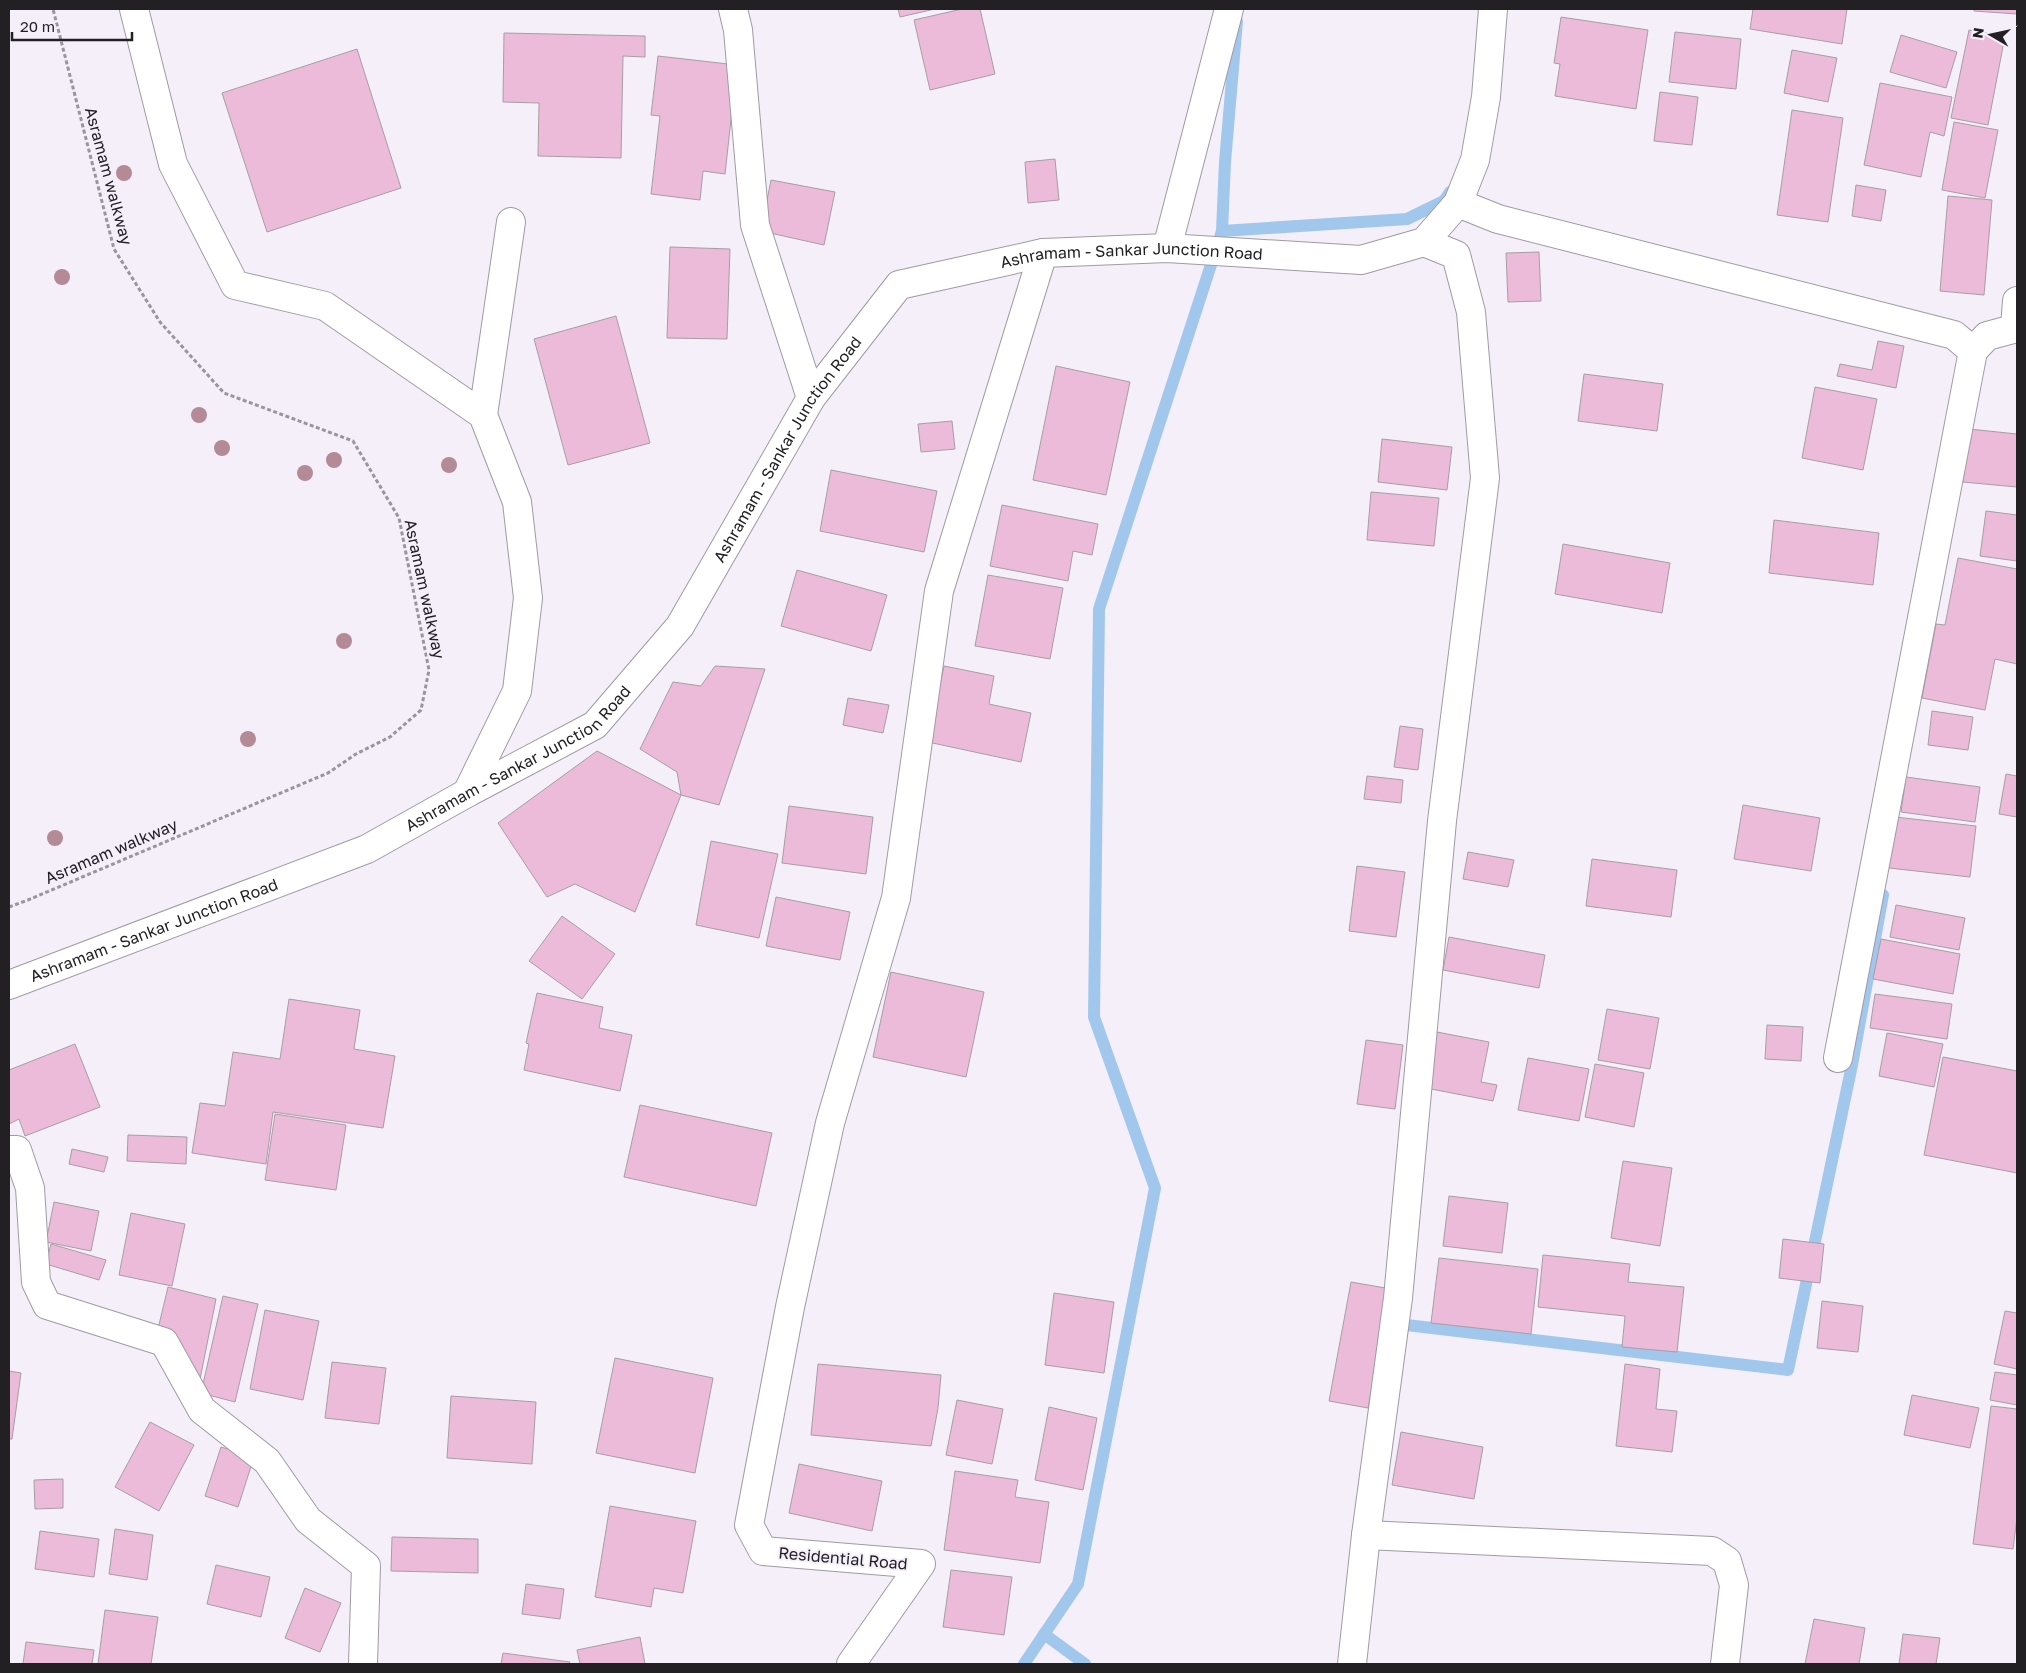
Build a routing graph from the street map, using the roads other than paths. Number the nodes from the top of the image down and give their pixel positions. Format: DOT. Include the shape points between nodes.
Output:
graph roads {
  1 [pos="134,9"];
  2 [pos="733,9"];
  3 [pos="1229,9"];
  4 [pos="1493,9"];
  5 [pos="1458,203"];
  6 [pos="511,222"];
  7 [pos="1424,242"];
  8 [pos="1167,248"];
  9 [pos="1043,253"];
  10 [pos="2017,319"];
  11 [pos="1973,351"];
  12 [pos="811,398"];
  13 [pos="483,415"];
  14 [pos="467,793"];
  15 [pos="9,985"];
  16 [pos="1838,1058"];
  17 [pos="9,1150"];
  18 [pos="1366,1535"];
  19 [pos="363,1664"];
  20 [pos="851,1664"];
  21 [pos="1352,1664"];
  22 [pos="1725,1664"];
  1 -- 13 [label="street" via="173,164 235,285 325,306"];
  2 -- 12 [label="street" via="738,30 755,225"];
  3 -- 8 [label="street"];
  4 -- 5 [label="street" via="1486,97 1475,160"];
  5 -- 7 [label="street"];
  5 -- 11 [label="street" via="1498,220 1954,335"];
  6 -- 13 [label="street"];
  7 -- 8 [label="street, Ashramam - Sankar Junction Road" via="1360,260"];
  7 -- 18 [label="street" via="1456,255 1471,312 1485,478 1442,821 1398,1298"];
  8 -- 9 [label="street, Ashramam - Sankar Junction Road"];
  9 -- 12 [label="street, Ashramam - Sankar Junction Road" via="900,285"];
  9 -- 20 [label="street, Residential Road" via="939,591 896,898 830,1123 790,1308 749,1525 763,1551 921,1564"];
  10 -- 11 [label="street" via="1987,336"];
  11 -- 16 [label="street"];
  12 -- 14 [label="street, Ashramam - Sankar Junction Road" via="680,626 595,725"];
  13 -- 14 [label="street" via="517,502 528,598 517,691"];
  14 -- 15 [label="street, Ashramam - Sankar Junction Road" via="367,849"];
  17 -- 19 [label="street" via="17,1150 30,1188 36,1282 47,1305 164,1342 202,1410 267,1461 308,1520 366,1566"];
  18 -- 21 [label="street"];
  18 -- 22 [label="street" via="1712,1551 1727,1561 1734,1585"];
}
